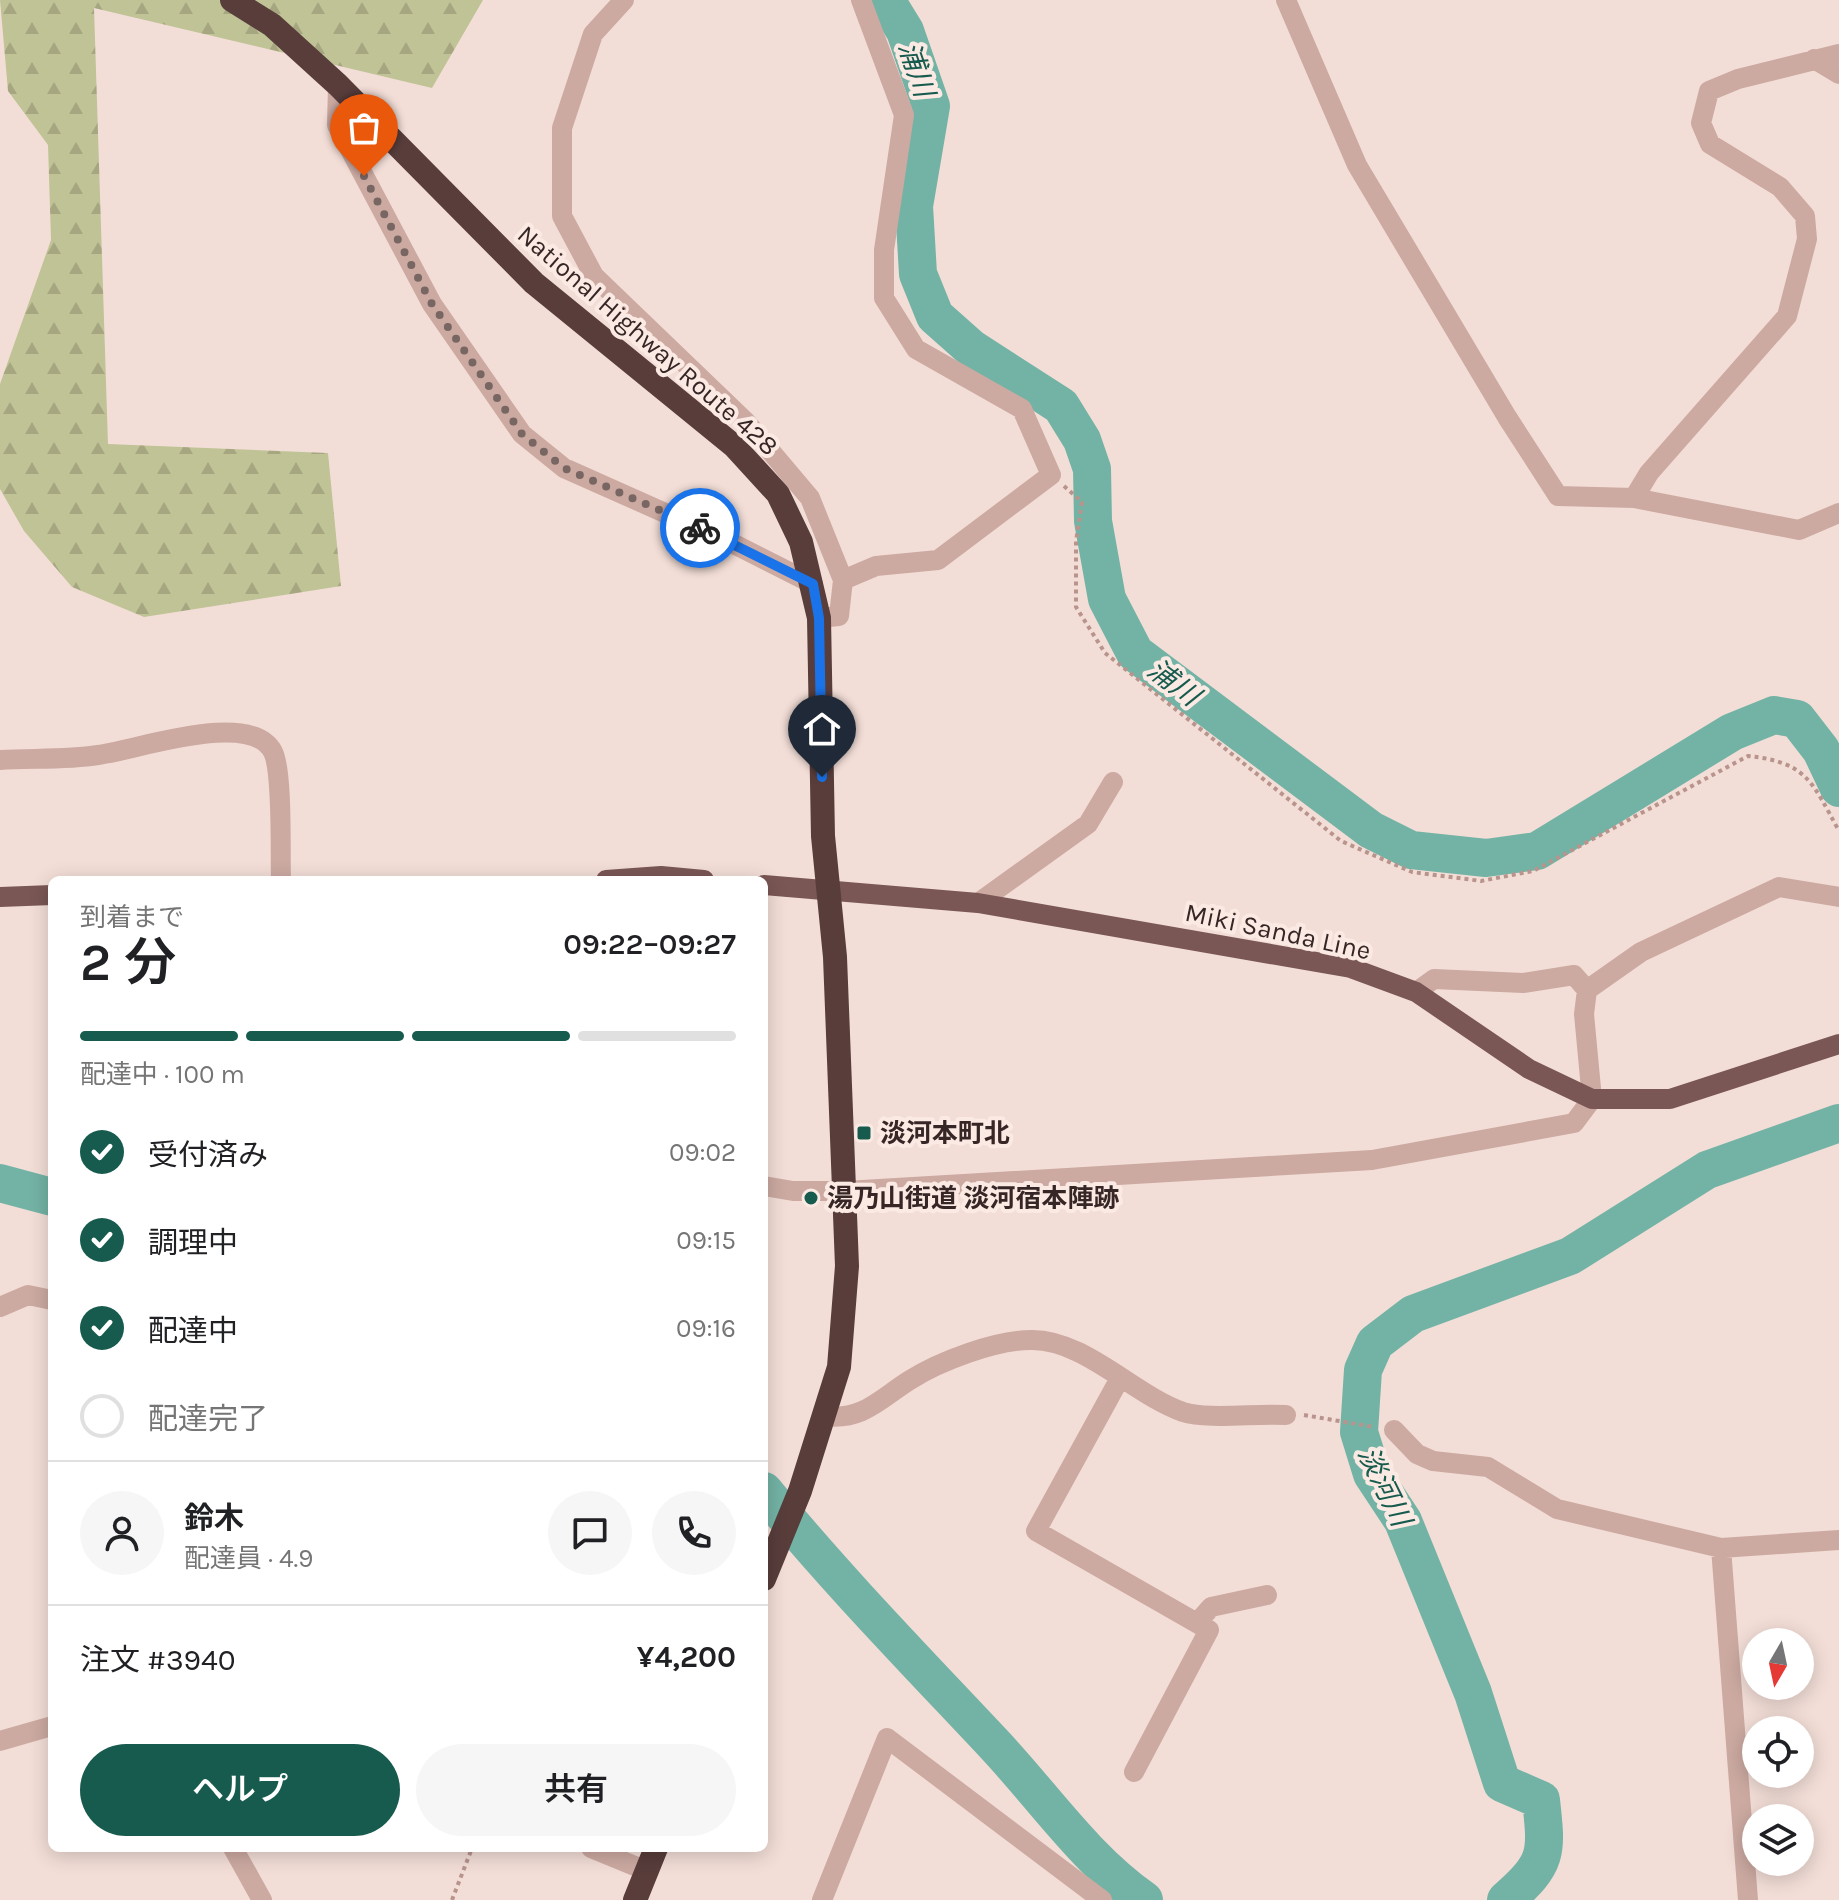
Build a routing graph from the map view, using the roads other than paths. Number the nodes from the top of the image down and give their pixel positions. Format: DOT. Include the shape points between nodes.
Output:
graph roads {
  1 [pos="232,0"];
  2 [pos="624,0"];
  3 [pos="861,0"];
  4 [pos="1286,0"];
  5 [pos="1839,54"];
  6 [pos="1814,59"];
  7 [pos="1839,74"];
  8 [pos="338,85"];
  9 [pos="1634,498"];
  10 [pos="1839,513"];
  11 [pos="843,580"];
  12 [pos="813,584"];
  13 [pos="819,618"];
  14 [pos="0,760"];
  15 [pos="1113,782"];
  16 [pos="281,876"];
  17 [pos="768,885"];
  18 [pos="830,891"];
  19 [pos="48,895"];
  20 [pos="0,897"];
  21 [pos="1839,897"];
  22 [pos="978,903"];
  23 [pos="1587,990"];
  24 [pos="1416,992"];
  25 [pos="1839,1044"];
  26 [pos="1592,1099"];
  27 [pos="768,1187"];
  28 [pos="845,1191"];
  29 [pos="48,1299"];
  30 [pos="0,1307"];
  31 [pos="1120,1378"];
  32 [pos="1286,1415"];
  33 [pos="825,1416"];
  34 [pos="1394,1430"];
  35 [pos="1839,1540"];
  36 [pos="1721,1548"];
  37 [pos="768,1569"];
  38 [pos="1267,1595"];
  39 [pos="1197,1623"];
  40 [pos="48,1729"];
  41 [pos="0,1741"];
  42 [pos="1134,1772"];
  43 [pos="235,1852"];
  44 [pos="601,1852"];
  45 [pos="654,1852"];
  46 [pos="647,1871"];
  47 [pos="262,1900"];
  48 [pos="635,1900"];
  49 [pos="822,1900"];
  50 [pos="1102,1900"];
  51 [pos="1748,1900"];
  1 -- 8 [label="highway, National Highway Route 428" via="272,25"];
  2 -- 11 [label="street" via="593,34 562,128 562,216 594,276 746,422 810,498"];
  3 -- 11 [label="street" via="904,115 884,250 884,298 916,349 1022,409 1051,475 938,560 876,566"];
  4 -- 9 [label="street" via="1357,165 1558,496"];
  5 -- 6 [label="street"];
  6 -- 7 [label="street"];
  6 -- 9 [label="street" via="1709,91 1701,123 1710,144 1780,187 1805,216 1805,251 1787,316 1649,473"];
  8 -- 12 [label="highway, National Highway Route 428" via="534,283 734,446 778,494 801,542"];
  8 -- 12 [label="street" via="337,125 432,304 522,434 564,468"];
  9 -- 10 [label="street" via="1799,530"];
  11 -- 13 [label="street" via="839,616"];
  12 -- 13 [label="highway, National Highway Route 428"];
  13 -- 18 [label="highway, National Highway Route 428" via="823,836"];
  14 -- 16 [label="street" via="97,756 223,731 256,735 273,751 277,771"];
  15 -- 22 [label="street" via="1088,824"];
  17 -- 18 [label="main road, Miki Sanda Line"];
  18 -- 22 [label="main road, Miki Sanda Line"];
  18 -- 28 [label="highway, National Highway Route 428"];
  19 -- 20 [label="main road"];
  21 -- 23 [label="street" via="1779,887 1641,952"];
  22 -- 24 [label="main road, Miki Sanda Line" via="1351,968"];
  23 -- 24 [label="street" via="1574,975 1523,983 1434,979"];
  23 -- 26 [label="street" via="1584,1014"];
  24 -- 26 [label="main road, Miki Sanda Line" via="1529,1069"];
  25 -- 26 [label="main road, Miki Sanda Line" via="1670,1099"];
  26 -- 28 [label="street" via="1574,1123 1372,1160"];
  27 -- 28 [label="street"];
  28 -- 33 [label="highway, National Highway Route 428" via="847,1266 839,1367"];
  29 -- 30 [label="street" via="28,1295"];
  31 -- 32 [label="street" via="1183,1412"];
  31 -- 33 [label="street" via="1068,1347 1027,1339 949,1360 868,1411"];
  31 -- 39 [label="street" via="1036,1531"];
  33 -- 37 [label="highway, National Highway Route 428"];
  34 -- 36 [label="street" via="1417,1454 1433,1461 1488,1467 1557,1509"];
  35 -- 36 [label="street"];
  36 -- 51 [label="street"];
  38 -- 39 [label="street" via="1211,1607"];
  39 -- 42 [label="street" via="1209,1630"];
  40 -- 41 [label="street"];
  43 -- 47 [label="street"];
  44 -- 46 [label="street"];
  45 -- 46 [label="highway"];
  46 -- 48 [label="highway"];
  49 -- 50 [label="street" via="887,1738"];
}
